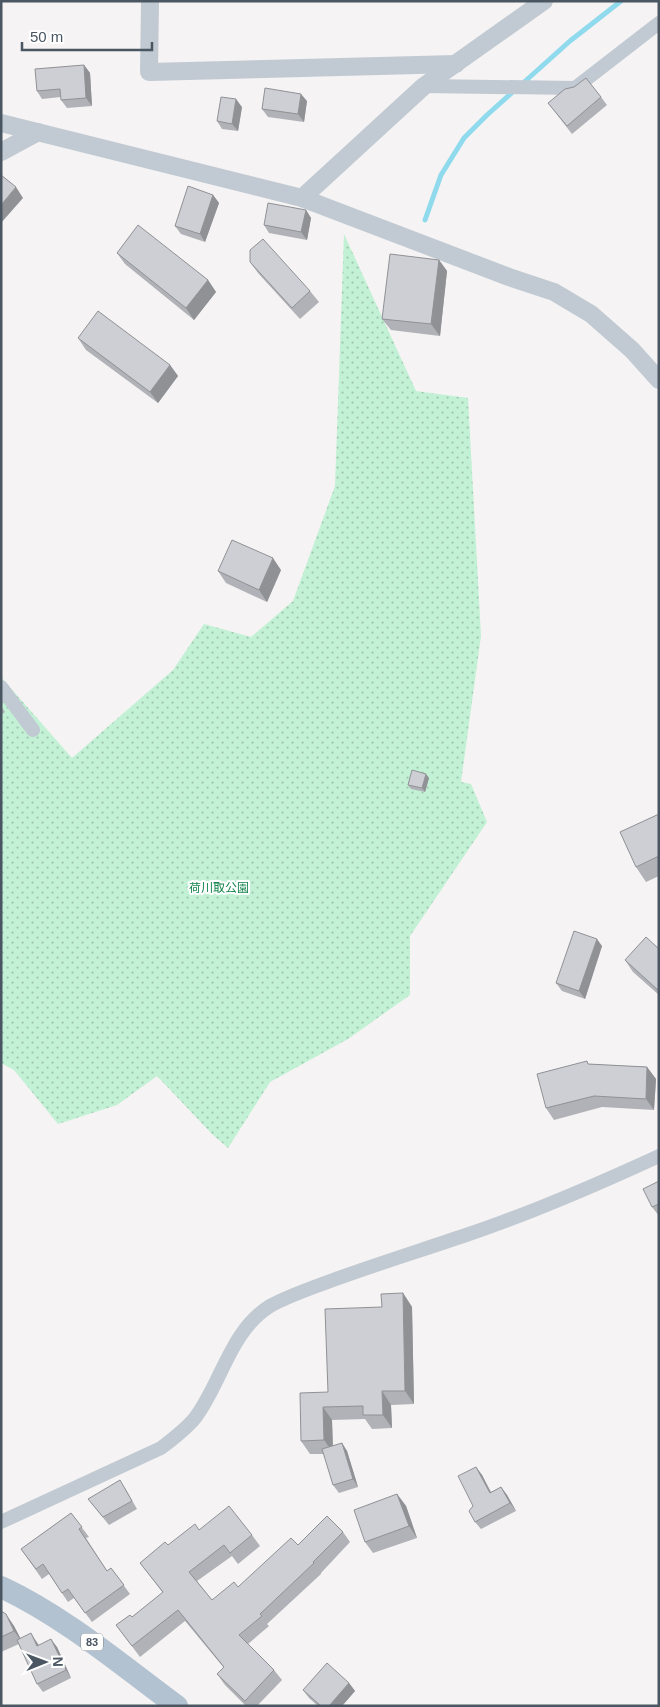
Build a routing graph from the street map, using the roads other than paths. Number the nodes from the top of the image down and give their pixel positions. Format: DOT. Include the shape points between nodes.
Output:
graph roads {
  1 [pos="150,1"];
  2 [pos="544,1"];
  3 [pos="659,23"];
  4 [pos="456,64"];
  5 [pos="424,86"];
  6 [pos="1,124"];
  7 [pos="38,132"];
  8 [pos="1,152"];
  9 [pos="302,198"];
  10 [pos="659,380"];
  11 [pos="1,687"];
  12 [pos="33,730"];
  13 [pos="659,1156"];
  14 [pos="1,1522"];
  15 [pos="1,1587"];
  16 [pos="177,1706"];
  1 -- 4 [label="street" via="149,72"];
  2 -- 4 [label="street"];
  3 -- 5 [label="street" via="575,88"];
  4 -- 5 [label="street"];
  5 -- 9 [label="street"];
  6 -- 7 [label="street"];
  7 -- 8 [label="street"];
  7 -- 9 [label="street"];
  9 -- 10 [label="street" via="509,278 554,292 591,314 632,350"];
  11 -- 12 [label="street"];
  13 -- 14 [label="street" via="577,1193 270,1306 239,1337 200,1409 181,1433 161,1448"];
  15 -- 16 [label="main road, 83" via="71,1627"];
}
